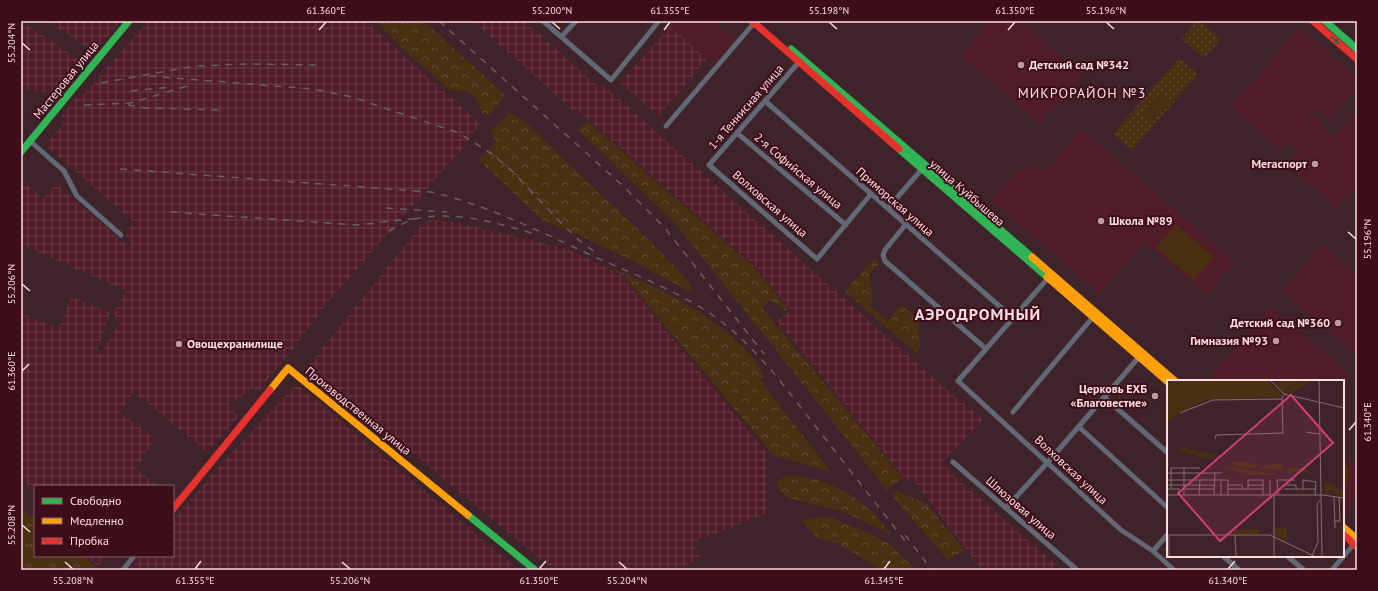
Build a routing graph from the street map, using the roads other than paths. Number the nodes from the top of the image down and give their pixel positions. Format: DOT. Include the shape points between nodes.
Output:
graph roads {
  1 [pos="129,21"];
  2 [pos="543,21"];
  3 [pos="576,21"];
  4 [pos="659,21"];
  5 [pos="1313,21"];
  6 [pos="1325,21"];
  7 [pos="755,22"];
  8 [pos="561,37"];
  9 [pos="1357,49"];
  10 [pos="1357,59"];
  11 [pos="800,60"];
  12 [pos="765,101"];
  13 [pos="666,126"];
  14 [pos="737,133"];
  15 [pos="30,141"];
  16 [pos="21,152"];
  17 [pos="709,165"];
  18 [pos="923,167"];
  19 [pos="871,194"];
  20 [pos="888,208"];
  21 [pos="906,224"];
  22 [pos="846,225"];
  23 [pos="121,235"];
  24 [pos="1050,276"];
  25 [pos="1095,315"];
  26 [pos="1013,318"];
  27 [pos="986,349"];
  28 [pos="1140,355"];
  29 [pos="1174,380"];
  30 [pos="1167,381"];
  31 [pos="1104,397"];
  32 [pos="1014,412"];
  33 [pos="1079,427"];
  34 [pos="1167,452"];
  35 [pos="952,462"];
  36 [pos="1048,462"];
  37 [pos="1167,507"];
  38 [pos="174,508"];
  39 [pos="1006,508"];
  40 [pos="1344,528"];
  41 [pos="1167,535"];
  42 [pos="1344,535"];
  43 [pos="1356,543"];
  44 [pos="1153,551"];
  45 [pos="1344,556"];
  46 [pos="133,557"];
  47 [pos="1224,557"];
  48 [pos="1288,557"];
  49 [pos="1344,557"];
  50 [pos="123,570"];
  51 [pos="535,570"];
  52 [pos="1077,570"];
  53 [pos="1174,570"];
  54 [pos="1239,570"];
  55 [pos="1304,570"];
  56 [pos="1332,570"];
  1 -- 15 [label="main road, Мастеровая улица"];
  2 -- 8 [label="street"];
  3 -- 8 [label="street"];
  4 -- 8 [label="street" via="611,80"];
  5 -- 10 [label="main road, one-way"];
  6 -- 9 [label="main road"];
  7 -- 11 [label="main road, улица Куйбышева"];
  7 -- 13 [label="street"];
  11 -- 12 [label="street, 1-я Теннисная улица"];
  11 -- 18 [label="main road, улица Куйбышева"];
  12 -- 14 [label="street, 1-я Теннисная улица"];
  12 -- 19 [label="street, Приморская улица"];
  14 -- 17 [label="street, 1-я Теннисная улица"];
  14 -- 22 [label="street, 2-я Софийская улица"];
  15 -- 16 [label="main road, Мастеровая улица"];
  15 -- 23 [label="street" via="64,171 77,196"];
  17 -- 22 [label="street, Волховская улица" via="817,258"];
  18 -- 20 [label="street"];
  18 -- 24 [label="main road, улица Куйбышева"];
  19 -- 20 [label="street, Приморская улица"];
  19 -- 22 [label="street"];
  20 -- 21 [label="street, Приморская улица"];
  21 -- 26 [label="street, Приморская улица"];
  21 -- 27 [label="street" via="885,250 885,261"];
  24 -- 25 [label="main road, улица Куйбышева"];
  24 -- 26 [label="street"];
  25 -- 28 [label="main road, улица Куйбышева"];
  25 -- 32 [label="street"];
  26 -- 27 [label="street"];
  27 -- 36 [label="street, Волховская улица" via="958,381"];
  28 -- 29 [label="main road, улица Куйбышева"];
  28 -- 30 [label="main road, улица Куйбышева"];
  28 -- 31 [label="street"];
  31 -- 33 [label="street"];
  31 -- 34 [label="street"];
  33 -- 36 [label="street"];
  33 -- 37 [label="street"];
  35 -- 39 [label="street, Шлюзовая улица"];
  36 -- 39 [label="street"];
  36 -- 44 [label="street, Волховская улица" via="1121,530"];
  38 -- 51 [label="main road, Производственная улица" via="288,368"];
  39 -- 52 [label="street, Шлюзовая улица"];
  40 -- 43 [label="main road"];
  41 -- 44 [label="street"];
  42 -- 43 [label="main road"];
  43 -- 45 [label="street"];
  44 -- 53 [label="street, Волховская улица"];
  46 -- 50 [label="street"];
  47 -- 54 [label="street"];
  48 -- 55 [label="street"];
  49 -- 56 [label="street"];
}
